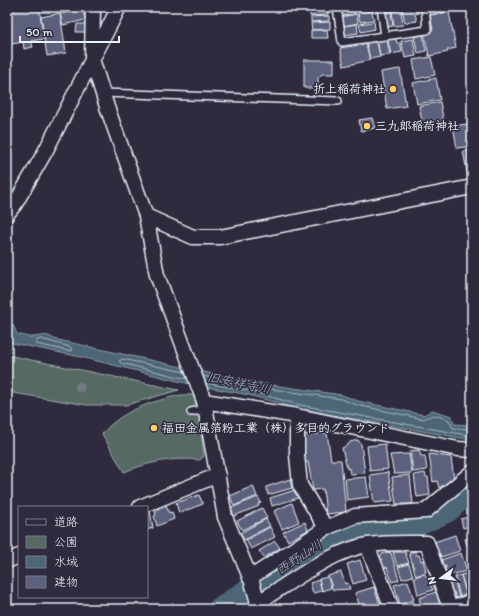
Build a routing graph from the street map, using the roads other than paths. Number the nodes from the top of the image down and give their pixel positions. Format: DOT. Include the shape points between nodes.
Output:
graph roads {
  1 [pos="93,7"];
  2 [pos="118,7"];
  3 [pos="337,7"];
  4 [pos="381,7"];
  5 [pos="425,7"];
  6 [pos="385,36"];
  7 [pos="92,59"];
  8 [pos="103,93"];
  9 [pos="338,101"];
  10 [pos="472,187"];
  11 [pos="7,214"];
  12 [pos="146,216"];
  13 [pos="203,399"];
  14 [pos="191,412"];
  15 [pos="297,416"];
  16 [pos="472,450"];
  17 [pos="472,472"];
  18 [pos="218,475"];
  19 [pos="142,506"];
  20 [pos="326,528"];
  21 [pos="368,545"];
  22 [pos="18,556"];
  23 [pos="7,561"];
  24 [pos="251,580"];
  25 [pos="472,601"];
  26 [pos="257,604"];
  27 [pos="392,609"];
  28 [pos="450,609"];
  1 -- 7 [label="street"];
  2 -- 7 [label="street"];
  3 -- 6 [label="lane" via="342,42"];
  4 -- 6 [label="lane"];
  5 -- 6 [label="lane" via="427,30"];
  7 -- 8 [label="street"];
  7 -- 11 [label="street" via="44,152"];
  8 -- 9 [label="lane"];
  8 -- 12 [label="street"];
  10 -- 12 [label="street" via="220,237 193,237"];
  12 -- 13 [label="street" via="157,275"];
  13 -- 14 [label="lane"];
  13 -- 15 [label="street"];
  13 -- 18 [label="street"];
  15 -- 16 [label="street"];
  15 -- 20 [label="street" via="300,485"];
  17 -- 20 [label="street" via="426,511 355,516"];
  18 -- 19 [label="street"];
  18 -- 24 [label="street" via="225,517"];
  20 -- 24 [label="street"];
  21 -- 26 [label="street" via="336,555"];
  21 -- 27 [label="street"];
  21 -- 28 [label="street" via="427,543"];
  22 -- 23 [label="street"];
  24 -- 26 [label="street"];
  25 -- 28 [label="street"];
}
